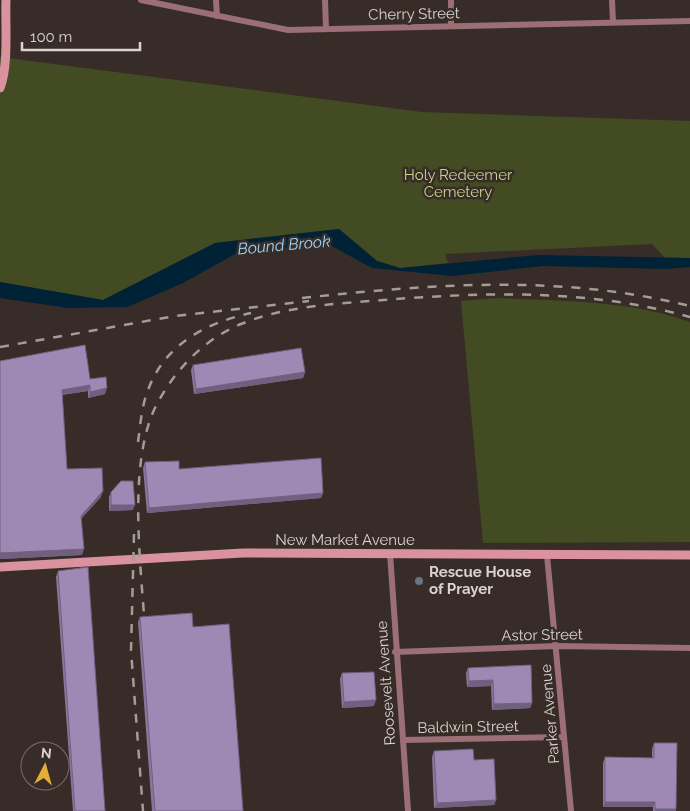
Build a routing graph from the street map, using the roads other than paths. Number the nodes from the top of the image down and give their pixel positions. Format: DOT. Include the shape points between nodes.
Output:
graph roads {
  1 [pos="6,0"];
  2 [pos="141,0"];
  3 [pos="216,0"];
  4 [pos="325,0"];
  5 [pos="451,0"];
  6 [pos="612,0"];
  7 [pos="217,16"];
  8 [pos="690,21"];
  9 [pos="613,22"];
  10 [pos="451,26"];
  11 [pos="326,29"];
  12 [pos="0,88"];
  13 [pos="390,553"];
  14 [pos="547,555"];
  15 [pos="690,555"];
  16 [pos="0,567"];
  17 [pos="557,646"];
  18 [pos="690,648"];
  19 [pos="395,652"];
  20 [pos="564,737"];
  21 [pos="403,740"];
  22 [pos="408,811"];
  23 [pos="571,811"];
  1 -- 12 [label="main road" via="3,81"];
  2 -- 7 [label="street, Cherry Street"];
  3 -- 7 [label="street"];
  4 -- 11 [label="street"];
  5 -- 10 [label="street"];
  6 -- 9 [label="street"];
  7 -- 11 [label="street, Cherry Street" via="288,30"];
  8 -- 9 [label="street, Cherry Street"];
  9 -- 10 [label="street, Cherry Street"];
  10 -- 11 [label="street, Cherry Street"];
  13 -- 14 [label="main road, New Market Avenue"];
  13 -- 16 [label="main road, New Market Avenue" via="243,553"];
  13 -- 19 [label="street, Roosevelt Avenue"];
  14 -- 15 [label="main road, New Market Avenue"];
  14 -- 17 [label="street, Parker Avenue"];
  17 -- 18 [label="street, Astor Street"];
  17 -- 19 [label="street, Astor Street"];
  17 -- 20 [label="street, Parker Avenue"];
  19 -- 21 [label="street, Roosevelt Avenue"];
  20 -- 21 [label="street, Baldwin Street"];
  20 -- 23 [label="street, Parker Avenue"];
  21 -- 22 [label="street, Roosevelt Avenue"];
}
